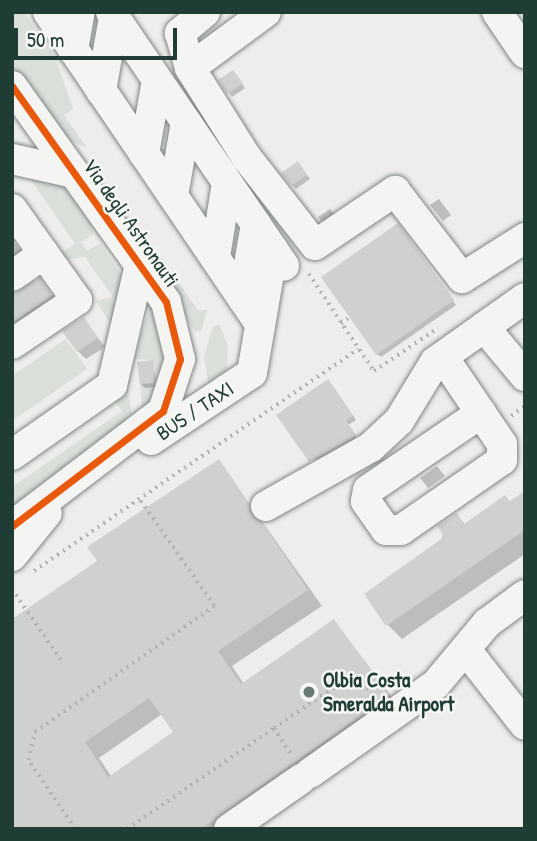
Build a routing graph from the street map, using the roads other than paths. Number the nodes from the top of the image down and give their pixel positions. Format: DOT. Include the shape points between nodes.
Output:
graph roads {
  1 [pos="205,12"];
  2 [pos="266,12"];
  3 [pos="497,12"];
  4 [pos="525,53"];
  5 [pos="190,68"];
  6 [pos="12,86"];
  7 [pos="173,104"];
  8 [pos="136,137"];
  9 [pos="12,159"];
  10 [pos="74,173"];
  11 [pos="12,209"];
  12 [pos="525,239"];
  13 [pos="273,250"];
  14 [pos="44,254"];
  15 [pos="140,265"];
  16 [pos="12,276"];
  17 [pos="525,298"];
  18 [pos="166,302"];
  19 [pos="260,324"];
  20 [pos="484,327"];
  21 [pos="12,344"];
  22 [pos="450,351"];
  23 [pos="252,373"];
  24 [pos="525,376"];
  25 [pos="491,410"];
  26 [pos="190,414"];
  27 [pos="12,455"];
  28 [pos="266,506"];
  29 [pos="12,526"];
  30 [pos="19,572"];
  31 [pos="525,595"];
  32 [pos="466,650"];
  33 [pos="525,724"];
  34 [pos="229,829"];
  1 -- 5 [label="street" via="180,33"];
  2 -- 5 [label="street"];
  3 -- 4 [label="street"];
  5 -- 12 [label="street" via="247,158 315,245 395,191 462,278"];
  6 -- 10 [label="street, Via degli Astronauti"];
  7 -- 8 [label="street"];
  7 -- 8 [label="street"];
  7 -- 8 [label="street"];
  7 -- 8 [label="street"];
  7 -- 8 [label="street"];
  7 -- 8 [label="street"];
  7 -- 13 [label="street"];
  8 -- 19 [label="street"];
  9 -- 10 [label="street"];
  10 -- 15 [label="street, Via degli Astronauti"];
  11 -- 14 [label="street"];
  13 -- 19 [label="street, BUS / TAXI"];
  13 -- 23 [label="street" via="284,266 268,360"];
  14 -- 16 [label="street"];
  14 -- 21 [label="street" via="77,300"];
  15 -- 18 [label="street, Via degli Astronauti"];
  15 -- 27 [label="street" via="112,385"];
  17 -- 20 [label="street"];
  18 -- 26 [label="street" via="195,354 198,396"];
  18 -- 29 [label="street, Via degli Astronauti" via="180,371 163,411"];
  19 -- 23 [label="street, BUS / TAXI"];
  20 -- 22 [label="street"];
  20 -- 24 [label="street"];
  22 -- 25 [label="street"];
  22 -- 28 [label="street" via="387,434 313,484"];
  23 -- 26 [label="street, BUS / TAXI"];
  25 -- 25 [label="street" via="502,444 498,465 401,530 386,530 366,501 368,490"];
  26 -- 30 [label="street, BUS / TAXI" via="61,500"];
  31 -- 32 [label="street" via="487,623"];
  32 -- 33 [label="street"];
  32 -- 34 [label="street" via="436,684 303,772"];
}
